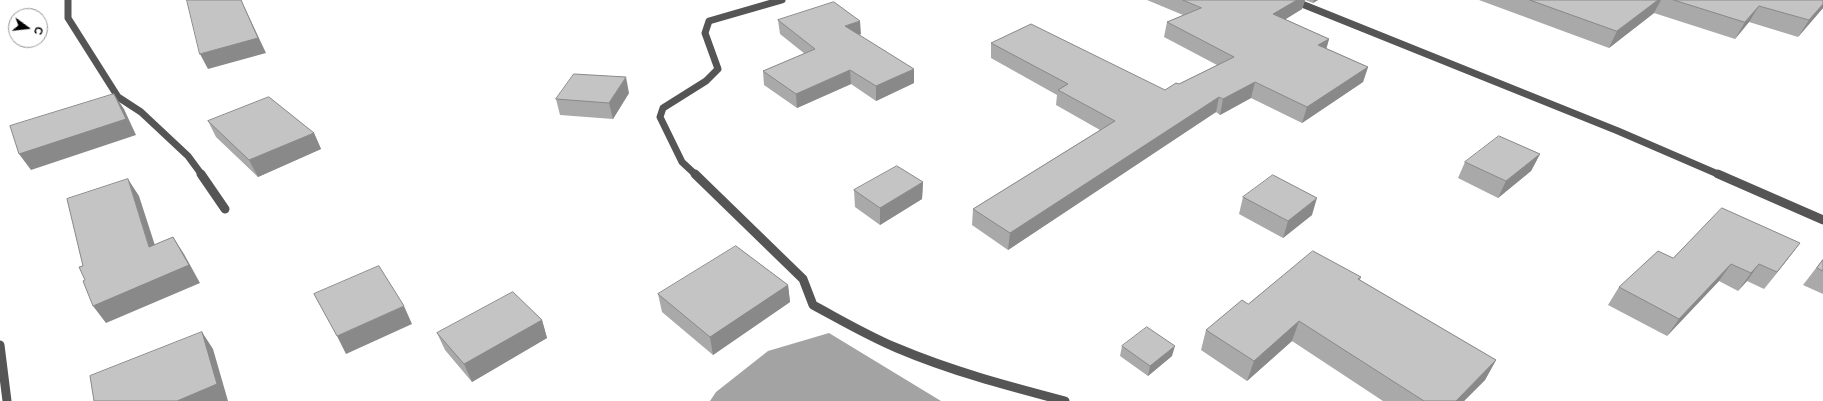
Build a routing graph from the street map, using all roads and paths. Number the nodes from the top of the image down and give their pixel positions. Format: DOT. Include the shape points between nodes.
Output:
graph roads {
  1 [pos="68,0"];
  2 [pos="782,0"];
  3 [pos="1292,0"];
  4 [pos="225,209"];
  5 [pos="1823,220"];
  6 [pos="0,345"];
  7 [pos="7,401"];
  8 [pos="1065,401"];
  1 -- 4 [label="street" via="68,18 118,97 141,112 188,156"];
  2 -- 8 [label="street" via="710,21 705,33 718,69 706,81 663,108 660,116 682,162 803,279 813,305 874,338 922,358 1002,385"];
  3 -- 5 [label="street" via="1618,131"];
  6 -- 7 [label="street"];
}
